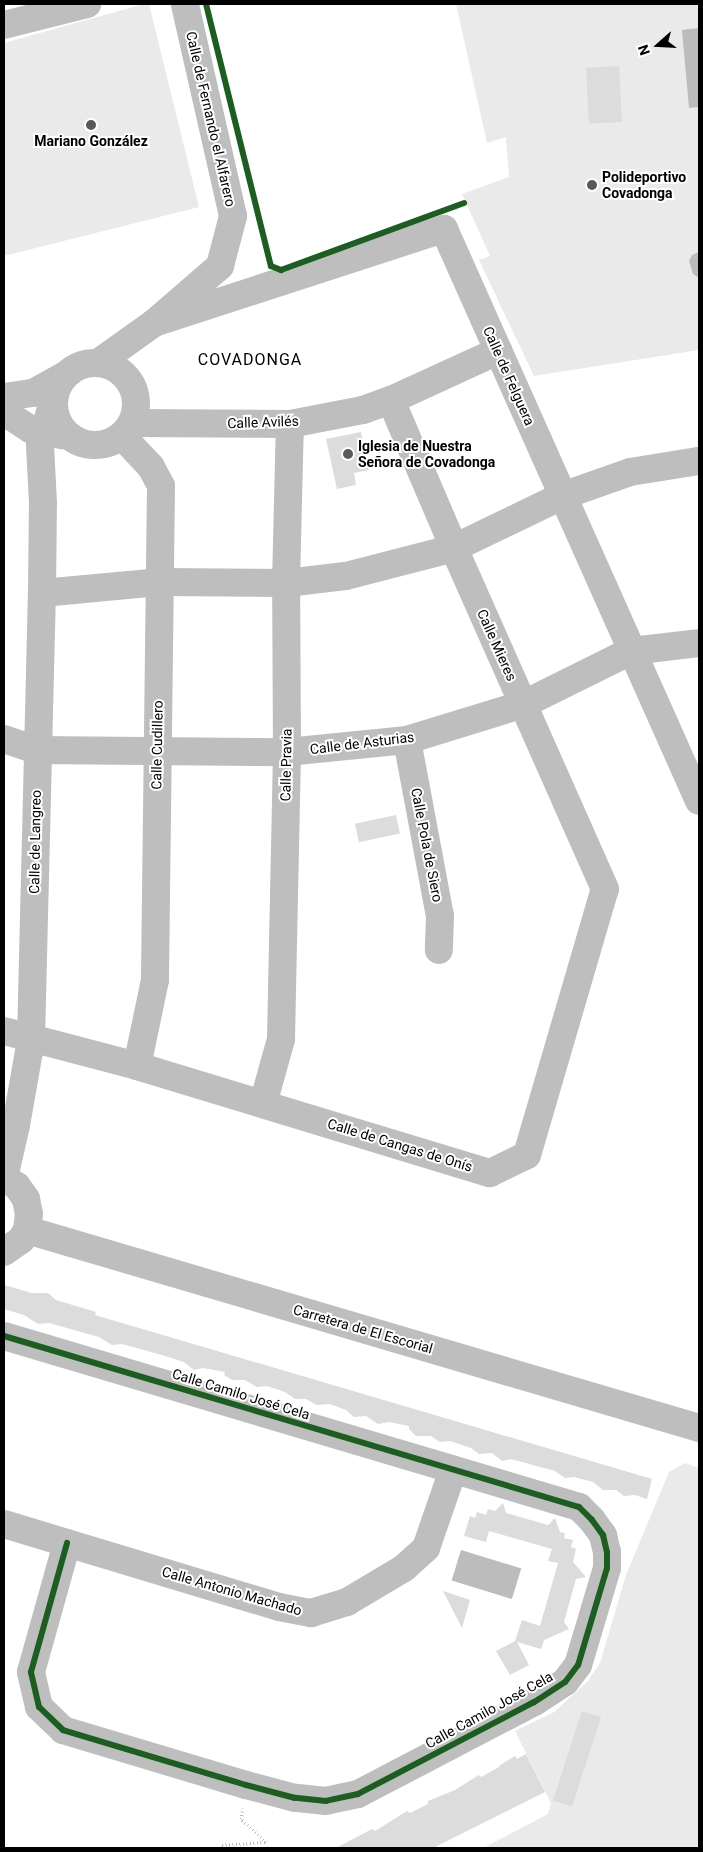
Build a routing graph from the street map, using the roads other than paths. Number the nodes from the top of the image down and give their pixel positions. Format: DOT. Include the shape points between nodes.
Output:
graph roads {
  1 [pos="87,4"];
  2 [pos="185,4"];
  3 [pos="4,25"];
  4 [pos="154,323"];
  5 [pos="498,351"];
  6 [pos="98,363"];
  7 [pos="129,380"];
  8 [pos="60,385"];
  9 [pos="391,400"];
  10 [pos="6,409"];
  11 [pos="290,424"];
  12 [pos="127,430"];
  13 [pos="65,437"];
  14 [pos="699,461"];
  15 [pos="42,468"];
  16 [pos="562,496"];
  17 [pos="43,503"];
  18 [pos="454,548"];
  19 [pos="161,582"];
  20 [pos="286,583"];
  21 [pos="42,593"];
  22 [pos="699,643"];
  23 [pos="631,651"];
  24 [pos="524,704"];
  25 [pos="4,739"];
  26 [pos="407,740"];
  27 [pos="36,750"];
  28 [pos="156,752"];
  29 [pos="287,752"];
  30 [pos="699,801"];
  31 [pos="605,889"];
  32 [pos="439,950"];
  33 [pos="4,1031"];
  34 [pos="31,1040"];
  35 [pos="137,1066"];
  36 [pos="263,1104"];
  37 [pos="4,1178"];
  38 [pos="27,1230"];
  39 [pos="4,1252"];
  40 [pos="4,1336"];
  41 [pos="699,1428"];
  42 [pos="453,1470"];
  43 [pos="4,1524"];
  44 [pos="68,1543"];
  1 -- 3 [label="street"];
  2 -- 4 [label="street, Calle de Fernando el Alfarero" via="234,216 220,266"];
  4 -- 5 [label="street, Calle de Felguera" via="444,229"];
  4 -- 6 [label="street, Calle de Fernando el Alfarero"];
  4 -- 7 [label="street, Calle de Fernando el Alfarero"];
  5 -- 9 [label="street, Calle Avilés"];
  5 -- 16 [label="street, Calle de Felguera"];
  6 -- 7 [label="street" via="116,368"];
  6 -- 8 [label="street" via="86,364"];
  7 -- 12 [label="street" via="137,401 136,413"];
  8 -- 10 [label="street" via="33,393"];
  8 -- 13 [label="street"];
  9 -- 11 [label="street, Calle Avilés" via="363,410"];
  9 -- 18 [label="street, Calle Mieres"];
  10 -- 13 [label="street" via="30,429"];
  10 -- 15 [label="street" via="33,443"];
  11 -- 12 [label="street, Calle Avilés"];
  11 -- 20 [label="street, Calle Pravia"];
  12 -- 13 [label="street" via="110,443 96,446"];
  12 -- 19 [label="street, Calle Cudillero" via="161,486"];
  13 -- 15 [label="street" via="40,445"];
  13 -- 17 [label="street" via="68,452 50,478"];
  14 -- 16 [label="street" via="630,472"];
  15 -- 17 [label="street"];
  16 -- 18 [label="street"];
  16 -- 23 [label="street, Calle de Felguera"];
  17 -- 21 [label="street, Calle de Langreo"];
  18 -- 20 [label="street" via="346,576"];
  18 -- 24 [label="street, Calle Mieres"];
  19 -- 20 [label="street"];
  19 -- 21 [label="street"];
  19 -- 28 [label="street, Calle Cudillero"];
  20 -- 29 [label="street, Calle Pravia"];
  21 -- 27 [label="street, Calle de Langreo"];
  22 -- 23 [label="street, Calle de Asturias"];
  23 -- 24 [label="street, Calle de Asturias"];
  23 -- 30 [label="street, Calle de Felguera"];
  24 -- 26 [label="street, Calle de Asturias"];
  24 -- 31 [label="street, Calle Mieres"];
  25 -- 27 [label="street, Calle de Asturias"];
  26 -- 29 [label="street, Calle de Asturias"];
  26 -- 32 [label="street, Calle Pola de Siero" via="440,916"];
  27 -- 28 [label="street, Calle de Asturias"];
  27 -- 34 [label="street, Calle de Langreo"];
  28 -- 29 [label="street, Calle de Asturias"];
  28 -- 35 [label="street, Calle Cudillero" via="155,980"];
  29 -- 36 [label="street, Calle Pravia" via="280,1038"];
  31 -- 36 [label="street, Calle de Cangas de Onís" via="527,1155 490,1173"];
  33 -- 34 [label="street, Calle de Cangas de Onís"];
  34 -- 35 [label="street, Calle de Cangas de Onís"];
  34 -- 37 [label="street, Calle de Langreo"];
  35 -- 36 [label="street, Calle de Cangas de Onís"];
  37 -- 38 [label="street" via="17,1186 26,1199 29,1214"];
  38 -- 39 [label="street"];
  38 -- 41 [label="street, Carretera de El Escorial"];
  40 -- 42 [label="street, Calle Camilo José Cela"];
  42 -- 44 [label="street, Calle Antonio Machado" via="426,1548 404,1568 347,1602 311,1613 279,1607"];
  42 -- 44 [label="street, Calle Camilo José Cela" via="579,1507 598,1526 605,1543 606,1568 578,1665 565,1682 534,1702 358,1794 326,1801 294,1798 63,1730 39,1707 31,1672"];
  43 -- 44 [label="street, Calle Antonio Machado"];
}
